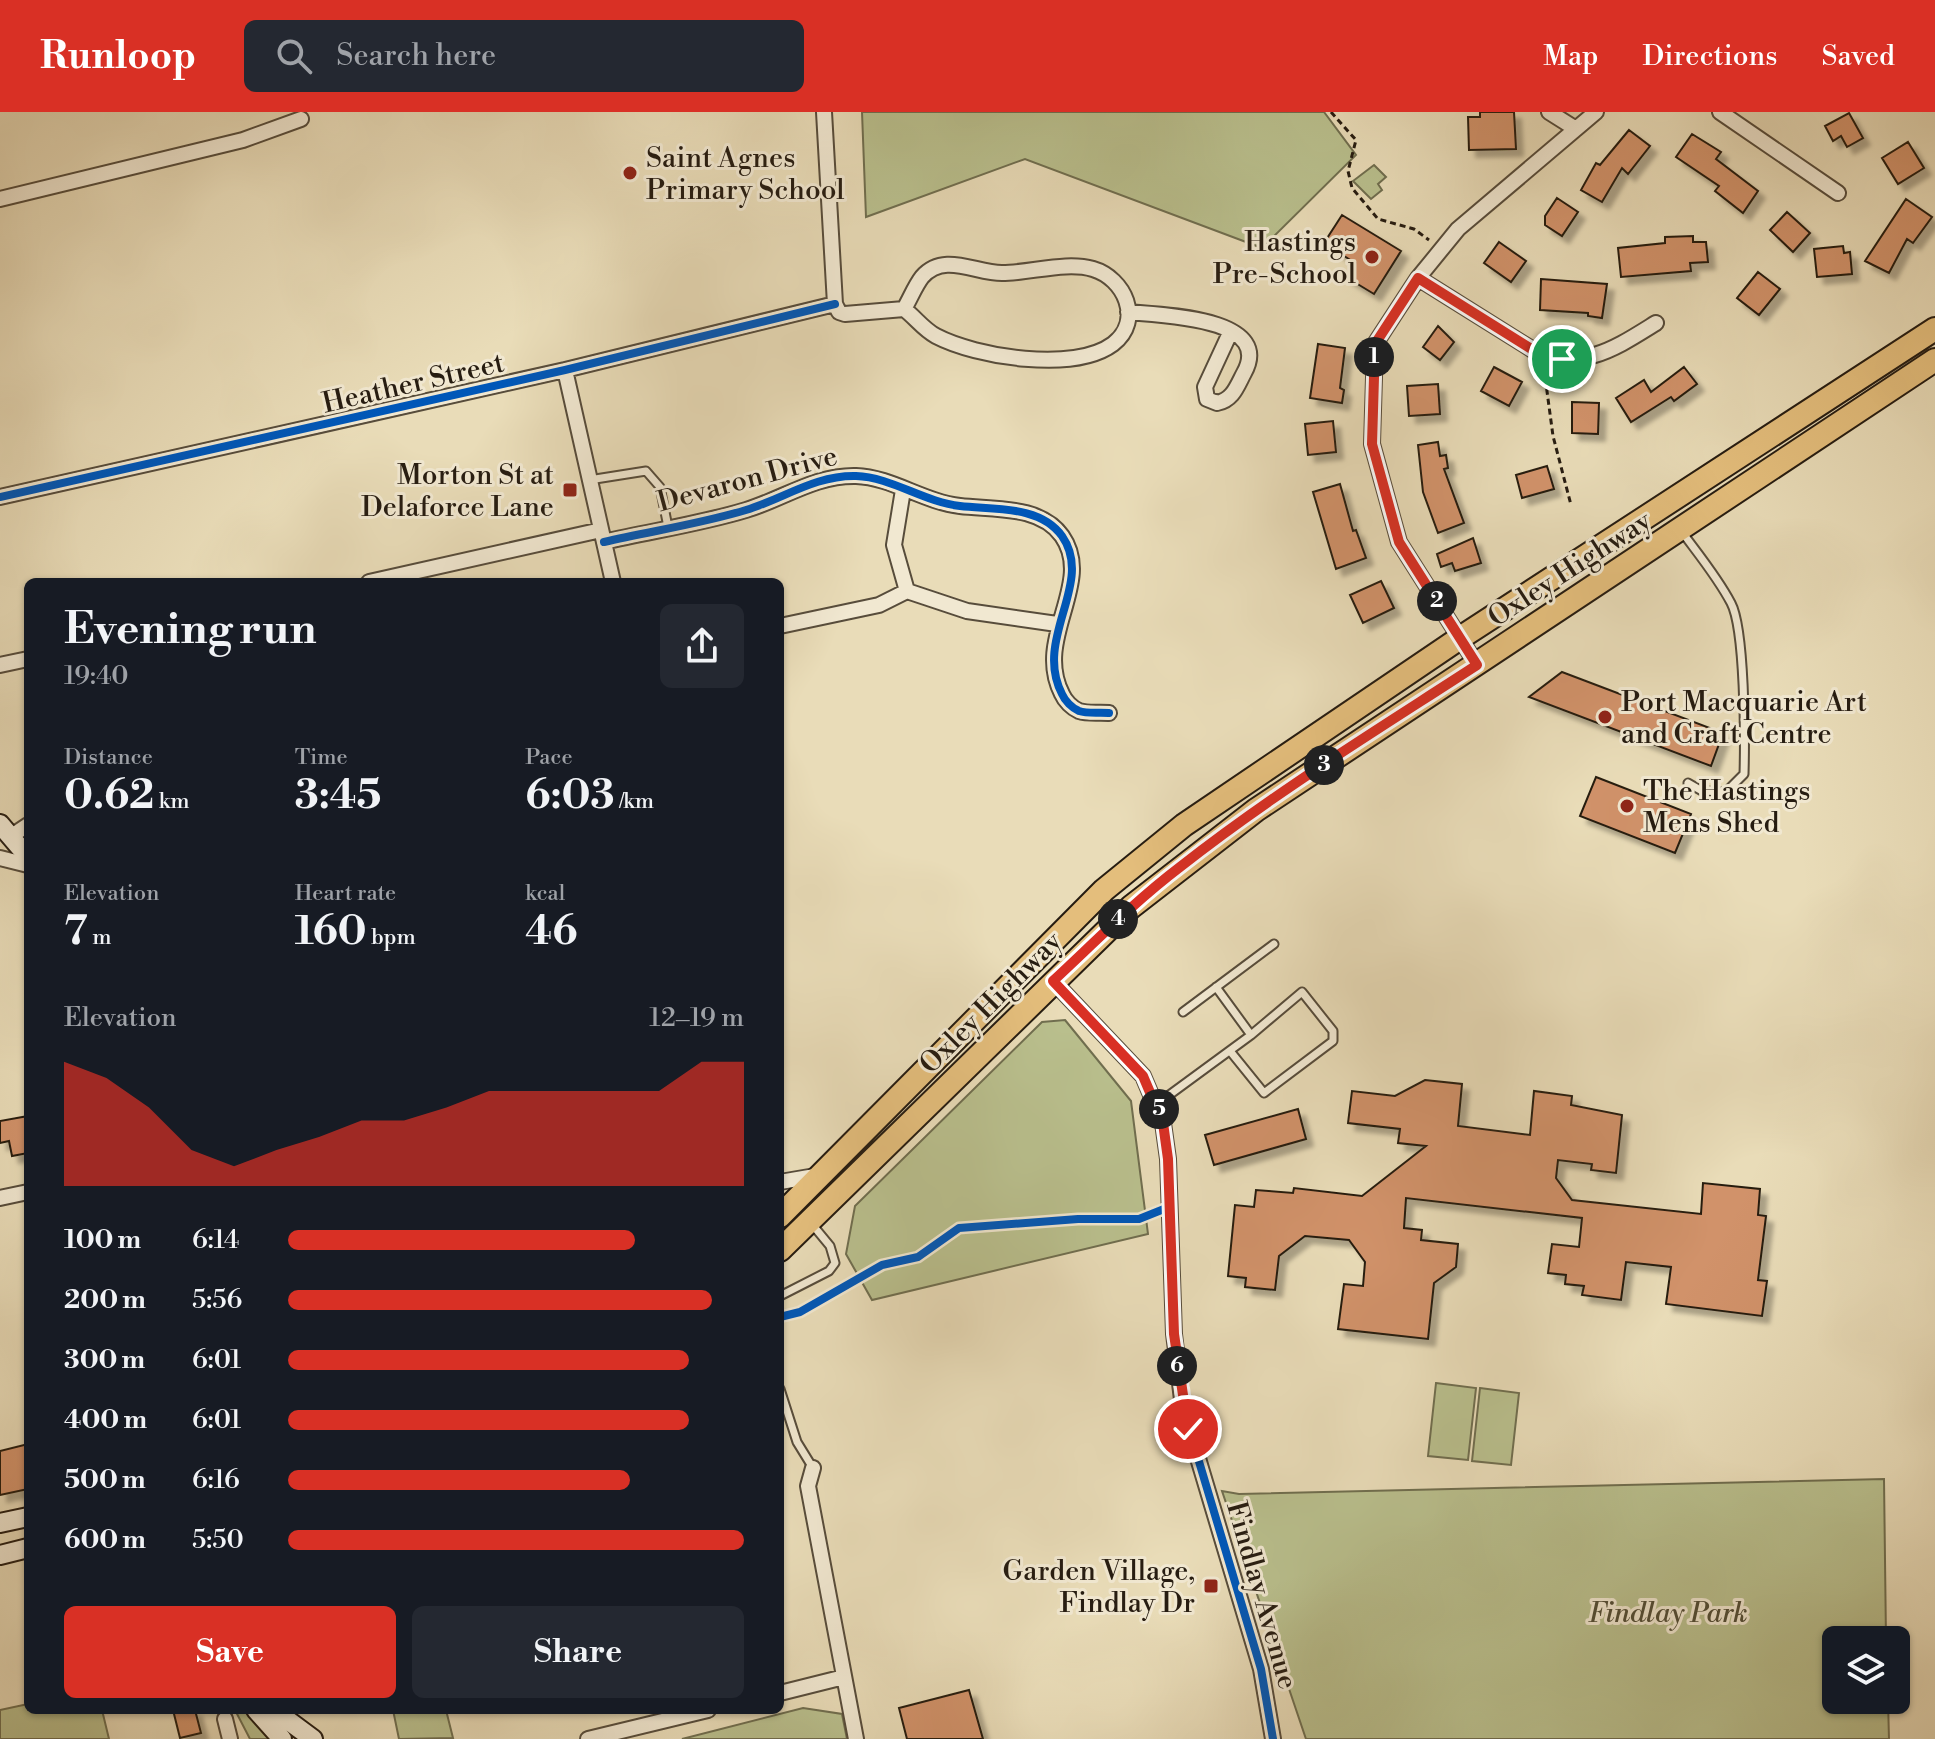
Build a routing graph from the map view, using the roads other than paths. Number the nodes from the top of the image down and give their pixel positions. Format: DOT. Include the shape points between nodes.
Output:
graph roads {
  1 [pos="824,112"];
  2 [pos="1549,112"];
  3 [pos="1596,112"];
  4 [pos="1720,112"];
  5 [pos="301,119"];
  6 [pos="1576,129"];
  7 [pos="1838,193"];
  8 [pos="0,199"];
  9 [pos="1418,278"];
  10 [pos="835,304"];
  11 [pos="904,309"];
  12 [pos="1128,312"];
  13 [pos="1656,323"];
  14 [pos="1935,329"];
  15 [pos="1230,333"];
  16 [pos="1935,360"];
  17 [pos="565,370"];
  18 [pos="589,480"];
  19 [pos="903,490"];
  20 [pos="0,497"];
  21 [pos="668,527"];
  22 [pos="1680,530"];
  23 [pos="602,536"];
  24 [pos="389,578"];
  25 [pos="612,578"];
  26 [pos="907,591"];
  27 [pos="1057,624"];
  28 [pos="784,625"];
  29 [pos="1460,638"];
  30 [pos="24,660"];
  31 [pos="0,665"];
  32 [pos="1477,665"];
  33 [pos="1109,713"];
  34 [pos="1688,783"];
  35 [pos="5,830"];
  36 [pos="24,852"];
  37 [pos="0,858"];
  38 [pos="24,864"];
  39 [pos="1274,944"];
  40 [pos="1033,962"];
  41 [pos="1053,981"];
  42 [pos="1216,987"];
  43 [pos="1183,1012"];
  44 [pos="1251,1035"];
  45 [pos="1230,1051"];
  46 [pos="1157,1104"];
  47 [pos="823,1172"];
  48 [pos="784,1181"];
  49 [pos="24,1193"];
  50 [pos="0,1198"];
  51 [pos="784,1212"];
  52 [pos="809,1222"];
  53 [pos="784,1246"];
  54 [pos="784,1294"];
  55 [pos="784,1401"];
  56 [pos="813,1468"];
  57 [pos="24,1518"];
  58 [pos="0,1523"];
  59 [pos="24,1549"];
  60 [pos="0,1555"];
  61 [pos="844,1677"];
  62 [pos="784,1692"];
  63 [pos="260,1714"];
  64 [pos="279,1714"];
  65 [pos="691,1714"];
  66 [pos="225,1719"];
  67 [pos="230,1739"];
  68 [pos="282,1739"];
  69 [pos="313,1739"];
  70 [pos="588,1739"];
  71 [pos="856,1739"];
  72 [pos="1273,1739"];
  1 -- 10 [label="street"];
  2 -- 6 [label="street"];
  3 -- 6 [label="street"];
  4 -- 7 [label="street"];
  5 -- 8 [label="street" via="243,140"];
  6 -- 9 [label="street" via="1458,229"];
  9 -- 13 [label="street" via="1541,353 1562,359 1594,358"];
  9 -- 29 [label="street" via="1375,344 1372,444 1399,542"];
  10 -- 11 [label="street" via="845,314"];
  10 -- 17 [label="street, Heather Street"];
  11 -- 12 [label="street" via="934,335 959,346 1031,359 1101,350 1115,343"];
  11 -- 12 [label="street" via="921,278 958,264 1005,273 1089,267 1109,274 1121,286"];
  12 -- 15 [label="street" via="1201,318"];
  14 -- 29 [label="main road, Oxley Highway"];
  15 -- 15 [label="street" via="1250,350 1251,361 1231,397 1211,402 1205,387"];
  16 -- 22 [label="main road, Oxley Highway"];
  17 -- 18 [label="street"];
  17 -- 20 [label="street, Heather Street"];
  18 -- 21 [label="lane" via="646,471 660,487"];
  18 -- 23 [label="street"];
  19 -- 21 [label="street, Devaron Drive" via="868,477 835,478 743,511"];
  19 -- 26 [label="street" via="894,545"];
  19 -- 27 [label="street, Devaron Drive" via="938,502 1020,512 1052,525 1072,559 1070,591"];
  21 -- 23 [label="street, Devaron Drive"];
  22 -- 32 [label="main road, Oxley Highway"];
  22 -- 34 [label="lane" via="1733,605 1740,635 1745,741 1744,774 1726,792 1702,791"];
  23 -- 24 [label="street, Devaron Drive"];
  23 -- 25 [label="street"];
  26 -- 27 [label="street" via="967,611"];
  26 -- 28 [label="street" via="879,605"];
  27 -- 33 [label="street, Devaron Drive" via="1055,674 1066,701 1078,711"];
  29 -- 32 [label="street"];
  29 -- 40 [label="main road, Oxley Highway" via="1184,825 1104,890"];
  30 -- 31 [label="street"];
  32 -- 41 [label="main road, Oxley Highway" via="1181,865"];
  35 -- 36 [label="main road"];
  37 -- 38 [label="street"];
  39 -- 42 [label="lane"];
  40 -- 41 [label="main road"];
  40 -- 47 [label="main road, Oxley Highway"];
  41 -- 46 [label="street, Findlay Avenue" via="1125,1053"];
  41 -- 52 [label="main road, Oxley Highway"];
  42 -- 43 [label="lane"];
  42 -- 44 [label="lane"];
  44 -- 45 [label="lane"];
  44 -- 45 [label="lane" via="1302,992 1333,1031 1333,1041 1264,1093"];
  45 -- 46 [label="lane"];
  46 -- 72 [label="street, Findlay Avenue" via="1168,1159 1174,1334 1183,1408 1261,1669"];
  47 -- 48 [label="street"];
  47 -- 51 [label="main road, Oxley Highway"];
  49 -- 50 [label="street"];
  52 -- 53 [label="main road, Oxley Highway"];
  52 -- 54 [label="lane" via="830,1246 835,1263"];
  55 -- 56 [label="lane" via="797,1442"];
  56 -- 61 [label="street" via="808,1486"];
  57 -- 58 [label="main road"];
  59 -- 60 [label="main road"];
  61 -- 62 [label="street"];
  61 -- 71 [label="street"];
  63 -- 68 [label="main road"];
  64 -- 69 [label="main road"];
  65 -- 70 [label="street"];
  66 -- 67 [label="street"];
}
